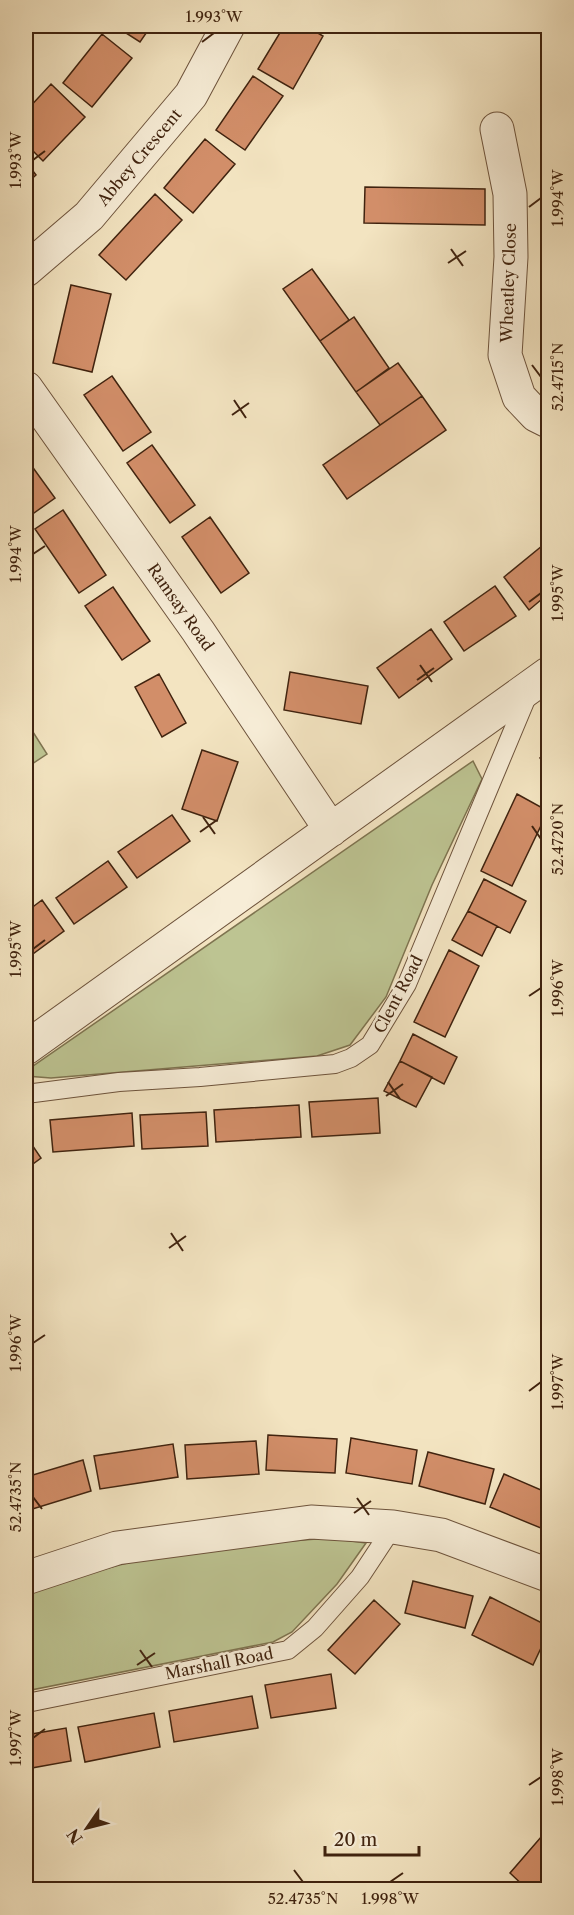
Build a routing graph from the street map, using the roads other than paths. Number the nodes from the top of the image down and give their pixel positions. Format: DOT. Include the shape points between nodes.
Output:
graph roads {
  1 [pos="228,26"];
  2 [pos="498,129"];
  3 [pos="26,270"];
  4 [pos="26,388"];
  5 [pos="549,422"];
  6 [pos="540,679"];
  7 [pos="330,830"];
  8 [pos="26,1048"];
  9 [pos="26,1094"];
  10 [pos="393,1527"];
  11 [pos="549,1575"];
  12 [pos="26,1578"];
  13 [pos="26,1700"];
  1 -- 3 [label="street, Abbey Crescent" via="191,95 89,216"];
  2 -- 5 [label="street, Wheatley Close" via="510,194 505,355 519,397"];
  4 -- 7 [label="street, Ramsay Road" via="198,631"];
  6 -- 7 [label="street, Clent Road"];
  6 -- 9 [label="lane, Clent Road" via="407,984 370,1045 335,1064"];
  7 -- 8 [label="street, Clent Road"];
  10 -- 11 [label="street" via="441,1535"];
  10 -- 12 [label="street" via="311,1522 230,1532 117,1548"];
  10 -- 13 [label="lane, Marshall Road" via="360,1577 323,1620 288,1650 32,1702"];
}
